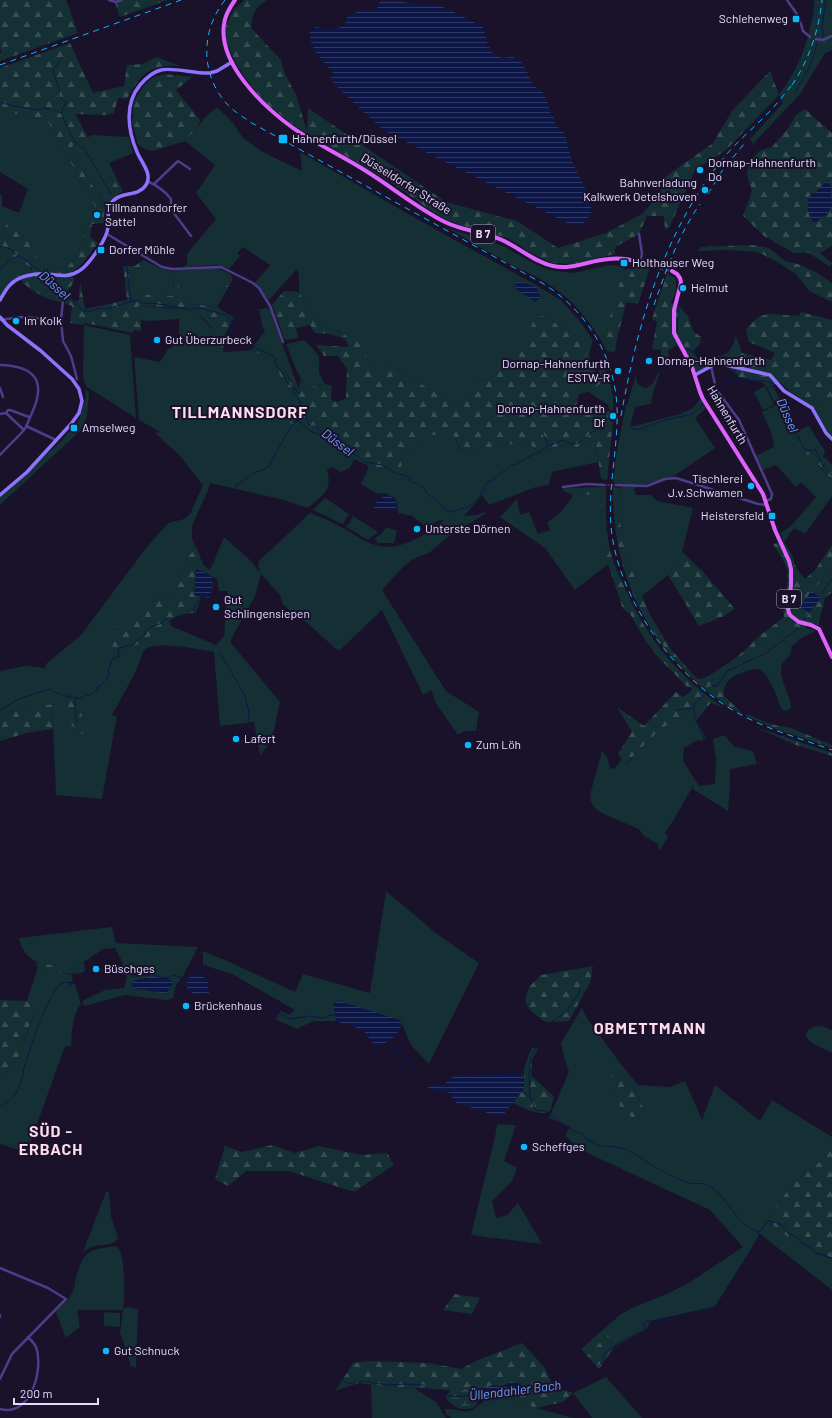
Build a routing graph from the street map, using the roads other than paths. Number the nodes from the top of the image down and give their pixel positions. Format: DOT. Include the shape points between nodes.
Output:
graph roads {
  1 [pos="109,0"];
  2 [pos="122,0"];
  3 [pos="235,0"];
  4 [pos="787,0"];
  5 [pos="832,36"];
  6 [pos="810,37"];
  7 [pos="816,39"];
  8 [pos="232,62"];
  9 [pos="190,169"];
  10 [pos="147,181"];
  11 [pos="154,184"];
  12 [pos="107,234"];
  13 [pos="639,234"];
  14 [pos="191,236"];
  15 [pos="640,262"];
  16 [pos="648,265"];
  17 [pos="672,271"];
  18 [pos="0,300"];
  19 [pos="63,300"];
  20 [pos="1,319"];
  21 [pos="61,320"];
  22 [pos="283,342"];
  23 [pos="0,365"];
  24 [pos="711,366"];
  25 [pos="695,375"];
  26 [pos="78,379"];
  27 [pos="0,388"];
  28 [pos="3,397"];
  29 [pos="6,413"];
  30 [pos="0,414"];
  31 [pos="30,417"];
  32 [pos="25,428"];
  33 [pos="832,439"];
  34 [pos="56,440"];
  35 [pos="0,455"];
  36 [pos="604,485"];
  37 [pos="616,485"];
  38 [pos="563,487"];
  39 [pos="0,495"];
  40 [pos="766,503"];
  41 [pos="832,657"];
  42 [pos="0,1268"];
  43 [pos="28,1337"];
  44 [pos="0,1377"];
  45 [pos="0,1409"];
  1 -- 2 [label="street"];
  3 -- 8 [label="main road, Düsseldorfer Straße / B 7" via="223,29 225,45"];
  4 -- 6 [label="street" via="799,17 803,31"];
  5 -- 7 [label="street" via="823,40"];
  8 -- 10 [label="main road" via="206,73 161,70 148,76 138,87 129,107 129,124 137,152 148,172"];
  8 -- 15 [label="main road, Düsseldorfer Straße / B 7" via="258,98 279,117 446,222 500,239 536,260 552,266 574,267 621,258"];
  9 -- 11 [label="street" via="178,161"];
  10 -- 11 [label="street"];
  10 -- 12 [label="main road" via="141,190 121,196 110,205"];
  11 -- 14 [label="street" via="168,194 171,199 170,208"];
  12 -- 18 [label="main road" via="81,270 66,276 38,274 19,279 8,288"];
  12 -- 22 [label="street" via="162,267 220,267 253,283 270,306"];
  13 -- 15 [label="street" via="642,254"];
  15 -- 16 [label="main road, Düsseldorfer Straße / B 7"];
  17 -- 25 [label="main road, Hahnenfurth" via="680,278 681,283 674,310 674,333"];
  19 -- 21 [label="street"];
  20 -- 21 [label="street" via="21,317"];
  20 -- 34 [label="main road" via="77,384 82,401 79,413"];
  21 -- 26 [label="street" via="63,341"];
  23 -- 31 [label="street" via="20,367 35,378 38,396"];
  24 -- 25 [label="main road"];
  24 -- 33 [label="main road" via="717,363 770,375 784,391 812,408"];
  24 -- 40 [label="street" via="718,393 739,420 772,494"];
  25 -- 40 [label="main road, Hahnenfurth / B 7" via="707,405 760,487"];
  27 -- 28 [label="street"];
  29 -- 30 [label="street"];
  29 -- 31 [label="street" via="10,410"];
  29 -- 32 [label="street"];
  31 -- 32 [label="street"];
  32 -- 34 [label="street"];
  32 -- 35 [label="street"];
  34 -- 39 [label="main road"];
  36 -- 38 [label="street"];
  37 -- 40 [label="street" via="647,486 676,478 758,504"];
  40 -- 41 [label="main road, B 7" via="789,561 789,613 794,620 819,629"];
  42 -- 43 [label="street" via="48,1288 66,1299"];
  43 -- 44 [label="street" via="12,1354"];
  43 -- 45 [label="street" via="34,1343 37,1353 33,1392 24,1405 16,1410 8,1412"];
}
